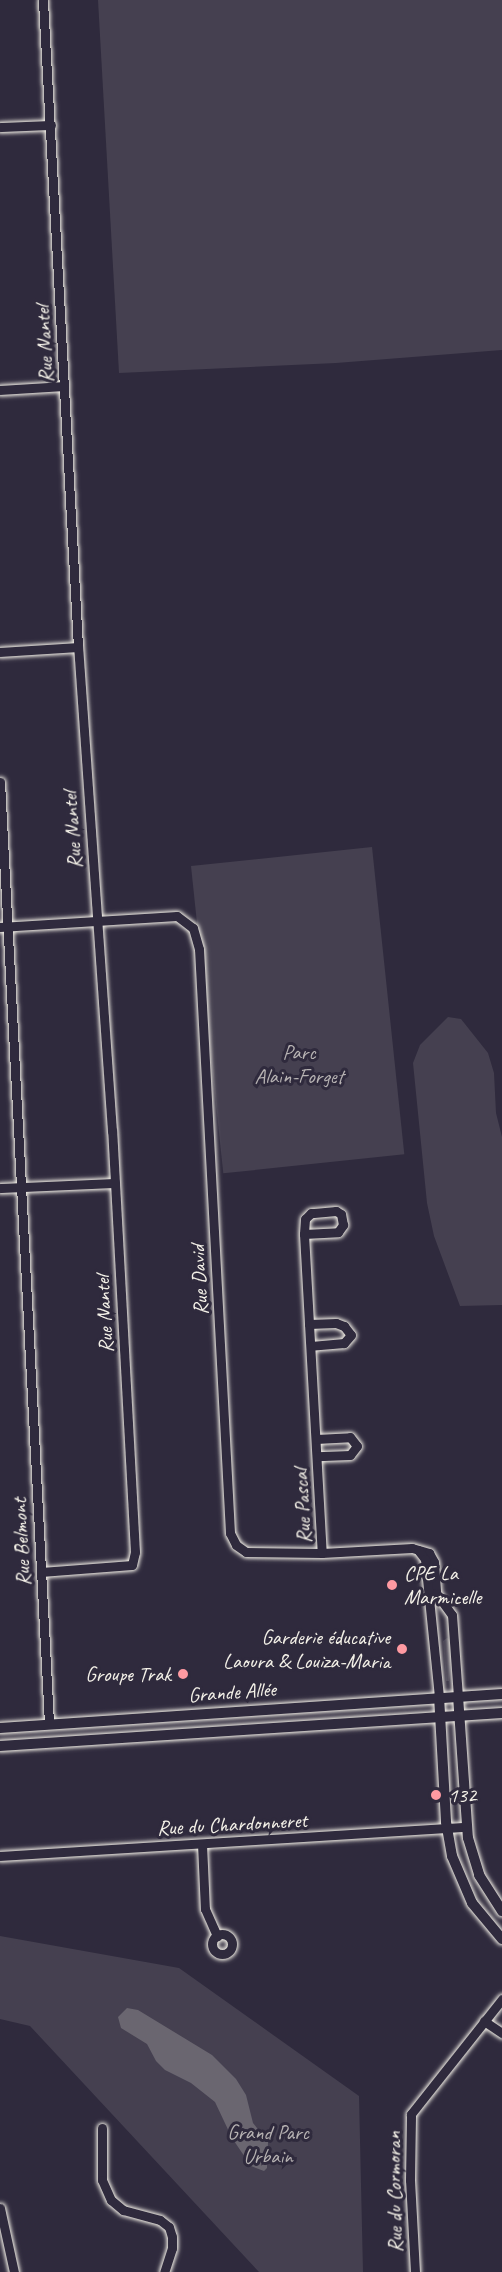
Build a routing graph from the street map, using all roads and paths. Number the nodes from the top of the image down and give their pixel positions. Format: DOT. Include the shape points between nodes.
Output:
graph roads {
  1 [pos="44,0"];
  2 [pos="51,125"];
  3 [pos="0,128"];
  4 [pos="64,386"];
  5 [pos="0,390"];
  6 [pos="78,647"];
  7 [pos="0,652"];
  8 [pos="0,782"];
  9 [pos="96,921"];
  10 [pos="5,927"];
  11 [pos="114,1183"];
  12 [pos="20,1186"];
  13 [pos="0,1188"];
  14 [pos="304,1234"];
  15 [pos="309,1324"];
  16 [pos="311,1346"];
  17 [pos="316,1439"];
  18 [pos="317,1456"];
  19 [pos="418,1550"];
  20 [pos="322,1554"];
  21 [pos="41,1572"];
  22 [pos="502,1694"];
  23 [pos="439,1696"];
  24 [pos="458,1696"];
  25 [pos="502,1713"];
  26 [pos="459,1716"];
  27 [pos="440,1717"];
  28 [pos="50,1724"];
  29 [pos="0,1728"];
  30 [pos="0,1746"];
  31 [pos="466,1827"];
  32 [pos="447,1829"];
  33 [pos="201,1844"];
  34 [pos="0,1856"];
  35 [pos="502,1911"];
  36 [pos="217,1936"];
  37 [pos="502,1939"];
  38 [pos="502,1998"];
  39 [pos="484,2021"];
  40 [pos="502,2033"];
  41 [pos="102,2128"];
  42 [pos="0,2208"];
  43 [pos="15,2272"];
  44 [pos="164,2272"];
  45 [pos="415,2272"];
  1 -- 2 [label="street, Rue Nantel"];
  2 -- 3 [label="street"];
  2 -- 4 [label="street, Rue Nantel"];
  4 -- 5 [label="street"];
  4 -- 6 [label="street, Rue Nantel"];
  6 -- 7 [label="street"];
  6 -- 9 [label="street, Rue Nantel"];
  8 -- 10 [label="street, Rue Belmont"];
  9 -- 10 [label="street, Rue David"];
  9 -- 11 [label="street, Rue Nantel"];
  9 -- 20 [label="street, Rue David" via="177,916 193,928 199,949 230,1533 236,1545 246,1552"];
  10 -- 12 [label="street, Rue Belmont"];
  11 -- 12 [label="street"];
  11 -- 21 [label="street, Rue Nantel" via="135,1552 132,1565"];
  12 -- 13 [label="street"];
  12 -- 21 [label="street, Rue Belmont"];
  14 -- 15 [label="street, Rue Pascal"];
  15 -- 16 [label="street, Rue Pascal"];
  15 -- 16 [label="street" via="336,1323 351,1335 344,1343"];
  16 -- 17 [label="street, Rue Pascal"];
  17 -- 18 [label="street, Rue Pascal"];
  17 -- 18 [label="street, Rue Pascal" via="349,1437 357,1446 350,1455"];
  18 -- 20 [label="street, Rue Pascal"];
  19 -- 20 [label="street, Rue David"];
  19 -- 23 [label="street" via="425,1559"];
  19 -- 24 [label="street" via="432,1558 436,1593 452,1615"];
  21 -- 28 [label="street, Rue Belmont"];
  22 -- 24 [label="main road, Grande Allée"];
  23 -- 24 [label="main road, Grande Allée"];
  23 -- 27 [label="main road"];
  23 -- 28 [label="main road, Grande Allée"];
  24 -- 26 [label="main road"];
  25 -- 26 [label="main road, Grande Allée"];
  26 -- 27 [label="main road, Grande Allée"];
  26 -- 31 [label="main road"];
  27 -- 30 [label="main road, Grande Allée"];
  27 -- 32 [label="main road"];
  28 -- 29 [label="main road, Grande Allée"];
  31 -- 32 [label="street, Rue du Chardonneret"];
  31 -- 35 [label="main road" via="477,1870"];
  32 -- 33 [label="street, Rue du Chardonneret"];
  32 -- 37 [label="main road" via="464,1888"];
  33 -- 34 [label="street, Rue du Chardonneret"];
  33 -- 36 [label="street" via="205,1909"];
  38 -- 39 [label="street, Rue du Cormoran"];
  39 -- 40 [label="street"];
  39 -- 45 [label="street, Rue du Cormoran" via="411,2114"];
  41 -- 44 [label="street" via="102,2180 111,2200 123,2210 160,2220 169,2227 171,2248"];
  42 -- 43 [label="street"];
}
